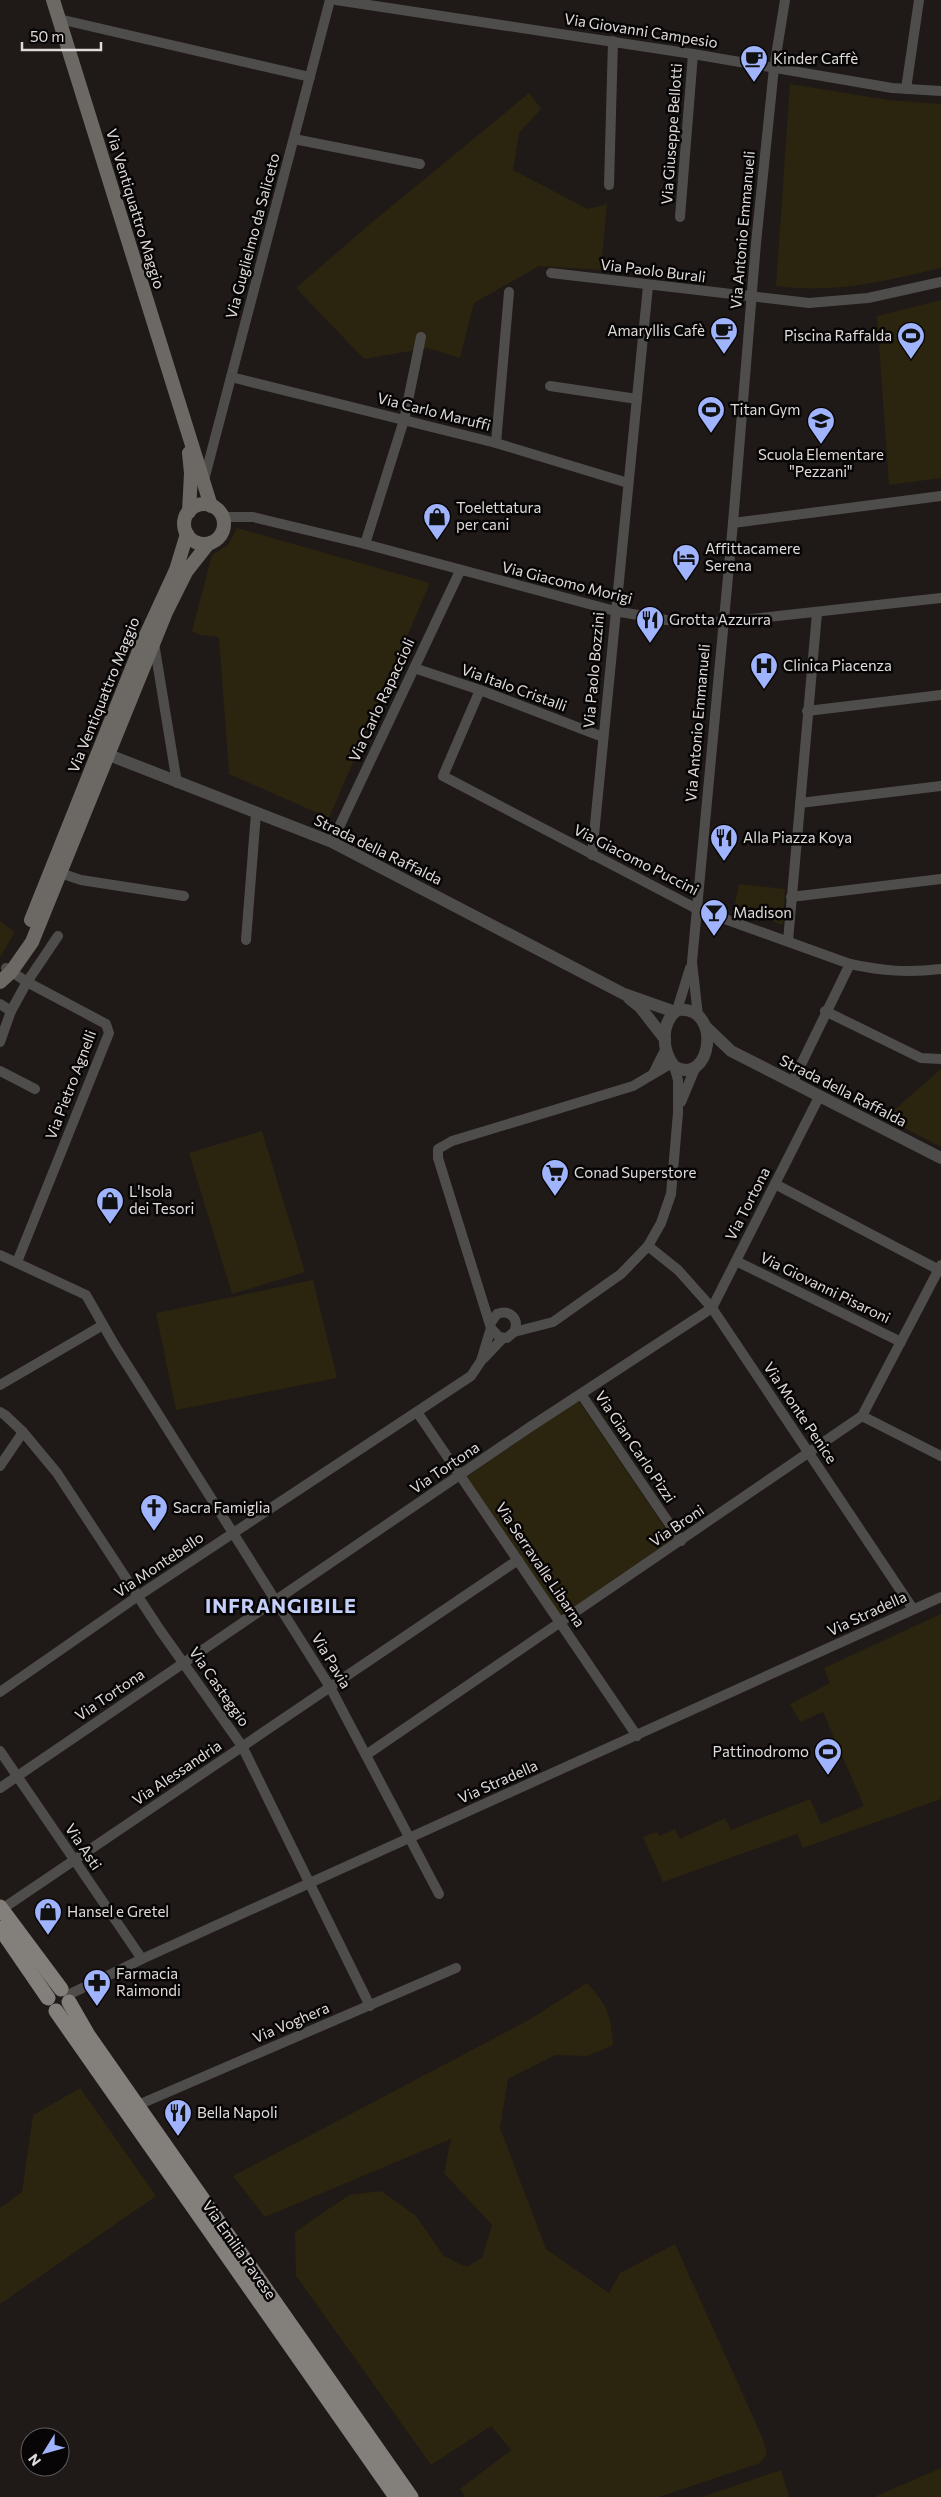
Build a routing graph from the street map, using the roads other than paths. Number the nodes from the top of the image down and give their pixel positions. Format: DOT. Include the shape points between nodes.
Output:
graph roads {
  1 [pos="53,0"];
  2 [pos="330,0"];
  3 [pos="336,0"];
  4 [pos="785,0"];
  5 [pos="919,0"];
  6 [pos="59,19"];
  7 [pos="613,41"];
  8 [pos="693,54"];
  9 [pos="774,68"];
  10 [pos="310,77"];
  11 [pos="906,89"];
  12 [pos="941,91"];
  13 [pos="294,139"];
  14 [pos="420,164"];
  15 [pos="609,185"];
  16 [pos="680,217"];
  17 [pos="551,272"];
  18 [pos="941,282"];
  19 [pos="648,286"];
  20 [pos="508,292"];
  21 [pos="751,298"];
  22 [pos="421,337"];
  23 [pos="231,377"];
  24 [pos="550,386"];
  25 [pos="637,399"];
  26 [pos="404,420"];
  27 [pos="187,427"];
  28 [pos="496,443"];
  29 [pos="204,480"];
  30 [pos="628,483"];
  31 [pos="941,496"];
  32 [pos="211,506"];
  33 [pos="189,512"];
  34 [pos="222,517"];
  35 [pos="733,523"];
  36 [pos="187,534"];
  37 [pos="208,544"];
  38 [pos="365,544"];
  39 [pos="460,571"];
  40 [pos="941,598"];
  41 [pos="615,611"];
  42 [pos="817,613"];
  43 [pos="723,622"];
  44 [pos="154,643"];
  45 [pos="140,648"];
  46 [pos="414,668"];
  47 [pos="480,690"];
  48 [pos="941,695"];
  49 [pos="807,711"];
  50 [pos="603,737"];
  51 [pos="109,755"];
  52 [pos="177,783"];
  53 [pos="941,786"];
  54 [pos="800,803"];
  55 [pos="256,813"];
  56 [pos="332,842"];
  57 [pos="592,855"];
  58 [pos="56,871"];
  59 [pos="941,879"];
  60 [pos="184,896"];
  61 [pos="791,897"];
  62 [pos="697,908"];
  63 [pos="58,936"];
  64 [pos="246,940"];
  65 [pos="788,941"];
  66 [pos="692,962"];
  67 [pos="850,964"];
  68 [pos="941,969"];
  69 [pos="6,972"];
  70 [pos="0,982"];
  71 [pos="26,982"];
  72 [pos="624,994"];
  73 [pos="0,1004"];
  74 [pos="11,1011"];
  75 [pos="676,1011"];
  76 [pos="826,1011"];
  77 [pos="702,1021"];
  78 [pos="0,1042"];
  79 [pos="665,1043"];
  80 [pos="731,1051"];
  81 [pos="704,1056"];
  82 [pos="941,1059"];
  83 [pos="673,1065"];
  84 [pos="696,1066"];
  85 [pos="0,1071"];
  86 [pos="653,1074"];
  87 [pos="792,1083"];
  88 [pos="35,1089"];
  89 [pos="819,1097"];
  90 [pos="678,1113"];
  91 [pos="941,1158"];
  92 [pos="775,1184"];
  93 [pos="648,1246"];
  94 [pos="0,1255"];
  95 [pos="736,1261"];
  96 [pos="17,1262"];
  97 [pos="940,1269"];
  98 [pos="482,1297"];
  99 [pos="712,1308"];
  100 [pos="500,1312"];
  101 [pos="514,1318"];
  102 [pos="103,1325"];
  103 [pos="490,1326"];
  104 [pos="539,1327"];
  105 [pos="514,1332"];
  106 [pos="503,1338"];
  107 [pos="901,1342"];
  108 [pos="481,1361"];
  109 [pos="0,1385"];
  110 [pos="581,1394"];
  111 [pos="0,1412"];
  112 [pos="417,1412"];
  113 [pos="862,1416"];
  114 [pos="22,1432"];
  115 [pos="809,1454"];
  116 [pos="941,1456"];
  117 [pos="0,1466"];
  118 [pos="460,1476"];
  119 [pos="233,1533"];
  120 [pos="681,1541"];
  121 [pos="518,1560"];
  122 [pos="138,1596"];
  123 [pos="941,1597"];
  124 [pos="275,1601"];
  125 [pos="913,1609"];
  126 [pos="560,1623"];
  127 [pos="184,1663"];
  128 [pos="330,1687"];
  129 [pos="0,1692"];
  130 [pos="637,1736"];
  131 [pos="242,1746"];
  132 [pos="0,1751"];
  133 [pos="366,1755"];
  134 [pos="17,1775"];
  135 [pos="0,1788"];
  136 [pos="410,1838"];
  137 [pos="74,1861"];
  138 [pos="309,1884"];
  139 [pos="439,1894"];
  140 [pos="1,1908"];
  141 [pos="0,1928"];
  142 [pos="142,1959"];
  143 [pos="456,1968"];
  144 [pos="66,1996"];
  145 [pos="48,1998"];
  146 [pos="370,2006"];
  147 [pos="56,2011"];
  148 [pos="138,2105"];
  149 [pos="396,2497"];
  150 [pos="411,2497"];
  1 -- 6 [label="main road, Via Ventiquattro Maggio"];
  2 -- 10 [label="street, Via Guglielmo da Saliceto"];
  3 -- 7 [label="street, Via Giovanni Campesio"];
  4 -- 9 [label="street, Via Antonio Emmanueli"];
  5 -- 11 [label="street"];
  6 -- 10 [label="street"];
  6 -- 27 [label="main road, Via Ventiquattro Maggio"];
  7 -- 8 [label="street, Via Giovanni Campesio"];
  7 -- 15 [label="street"];
  8 -- 9 [label="street, Via Giovanni Campesio"];
  8 -- 16 [label="street, Via Giuseppe Bellotti"];
  9 -- 11 [label="street, Via Giovanni Campesio"];
  9 -- 21 [label="street, Via Antonio Emmanueli"];
  10 -- 13 [label="street, Via Guglielmo da Saliceto"];
  11 -- 12 [label="street, Via Giovanni Campesio"];
  13 -- 14 [label="street"];
  13 -- 23 [label="street, Via Guglielmo da Saliceto"];
  17 -- 19 [label="street, Via Paolo Burali"];
  18 -- 21 [label="street, Via Paolo Burali" via="868,298 809,303"];
  19 -- 21 [label="street, Via Paolo Burali"];
  19 -- 25 [label="street, Via Paolo Bozzini"];
  20 -- 28 [label="street"];
  21 -- 35 [label="street, Via Antonio Emmanueli"];
  22 -- 26 [label="street"];
  23 -- 26 [label="street, Via Carlo Maruffi"];
  23 -- 29 [label="street, Via Guglielmo da Saliceto"];
  24 -- 25 [label="street"];
  25 -- 30 [label="street, Via Paolo Bozzini"];
  26 -- 28 [label="street, Via Carlo Maruffi"];
  26 -- 38 [label="street"];
  27 -- 29 [label="main road, Via Ventiquattro Maggio"];
  27 -- 33 [label="main road, Via Ventiquattro Maggio" via="191,473"];
  28 -- 30 [label="street, Via Carlo Maruffi"];
  29 -- 32 [label="main road, Via Ventiquattro Maggio"];
  30 -- 41 [label="street, Via Paolo Bozzini"];
  31 -- 35 [label="street"];
  32 -- 33 [label="main road" via="200,505"];
  32 -- 34 [label="main road, Via Ventiquattro Maggio"];
  33 -- 36 [label="main road, Via Ventiquattro Maggio" via="184,523"];
  34 -- 37 [label="main road, Via Ventiquattro Maggio" via="221,536"];
  34 -- 38 [label="street, Via Giacomo Morigi" via="252,517"];
  35 -- 43 [label="street, Via Antonio Emmanueli"];
  36 -- 37 [label="main road" via="197,543"];
  36 -- 45 [label="main road, Via Ventiquattro Maggio" via="176,570"];
  37 -- 44 [label="main road, Via Ventiquattro Maggio" via="194,559 177,588"];
  38 -- 39 [label="street, Via Giacomo Morigi"];
  39 -- 41 [label="street, Via Giacomo Morigi"];
  39 -- 46 [label="street, Via Carlo Rapaccioli"];
  40 -- 42 [label="street, Via Giacomo Morigi"];
  41 -- 43 [label="street, Via Giacomo Morigi" via="666,620"];
  41 -- 50 [label="street, Via Paolo Bozzini"];
  42 -- 43 [label="street, Via Giacomo Morigi"];
  42 -- 49 [label="street"];
  43 -- 62 [label="street, Via Antonio Emmanueli"];
  44 -- 51 [label="main road, Via Ventiquattro Maggio"];
  44 -- 52 [label="street, Via Ventiquattro Maggio"];
  45 -- 51 [label="main road" via="139,663 106,745"];
  45 -- 58 [label="main road, Via Ventiquattro Maggio"];
  46 -- 47 [label="street, Via Italo Cristalli"];
  46 -- 56 [label="street, Via Carlo Rapaccioli"];
  47 -- 50 [label="street, Via Italo Cristalli"];
  47 -- 57 [label="street, Via Giacomo Puccini" via="443,776"];
  48 -- 49 [label="street"];
  49 -- 54 [label="street"];
  50 -- 57 [label="street, Via Paolo Bozzini"];
  51 -- 52 [label="street, Strada della Raffalda"];
  51 -- 58 [label="main road, Via Ventiquattro Maggio"];
  52 -- 55 [label="street, Strada della Raffalda"];
  53 -- 54 [label="street"];
  54 -- 61 [label="street"];
  55 -- 56 [label="street, Strada della Raffalda"];
  55 -- 64 [label="street"];
  56 -- 72 [label="street, Strada della Raffalda"];
  57 -- 62 [label="street, Via Giacomo Puccini"];
  58 -- 60 [label="street" via="81,880"];
  58 -- 69 [label="main road, Via Ventiquattro Maggio"];
  59 -- 61 [label="street"];
  61 -- 65 [label="street"];
  62 -- 65 [label="street, Via Giacomo Puccini"];
  62 -- 66 [label="street, Via Antonio Emmanueli"];
  63 -- 71 [label="street"];
  65 -- 67 [label="street, Via Giacomo Puccini"];
  66 -- 75 [label="street, Via Antonio Emmanueli"];
  66 -- 77 [label="street, Via Antonio Emmanueli"];
  67 -- 68 [label="street, Via Giacomo Puccini" via="909,973"];
  67 -- 76 [label="street"];
  69 -- 70 [label="main road, Via Ventiquattro Maggio"];
  69 -- 71 [label="street, Via Pietro Agnelli"];
  71 -- 74 [label="street"];
  71 -- 96 [label="street, Via Pietro Agnelli" via="106,1024 109,1033"];
  72 -- 75 [label="street, Strada della Raffalda"];
  72 -- 79 [label="street, Strada della Raffalda" via="640,1007"];
  73 -- 74 [label="street"];
  74 -- 78 [label="street"];
  75 -- 77 [label="street, Strada della Raffalda" via="690,1010"];
  75 -- 79 [label="street" via="666,1026"];
  76 -- 82 [label="street" via="922,1058"];
  76 -- 87 [label="street"];
  77 -- 80 [label="street, Strada della Raffalda"];
  77 -- 81 [label="street" via="707,1043"];
  79 -- 83 [label="street, Strada della Raffalda"];
  79 -- 86 [label="street"];
  80 -- 81 [label="street"];
  80 -- 87 [label="street, Strada della Raffalda"];
  81 -- 84 [label="street"];
  83 -- 84 [label="street" via="687,1071"];
  83 -- 86 [label="street"];
  83 -- 90 [label="street" via="678,1080"];
  84 -- 90 [label="street"];
  85 -- 88 [label="street"];
  86 -- 98 [label="street" via="633,1086 452,1141 438,1149 438,1158"];
  87 -- 89 [label="street, Strada della Raffalda"];
  89 -- 91 [label="street, Strada della Raffalda"];
  89 -- 92 [label="street, Via Tortona"];
  90 -- 93 [label="street" via="671,1194 661,1223"];
  92 -- 95 [label="street, Via Tortona"];
  92 -- 97 [label="street"];
  93 -- 99 [label="street, Via Monte Penice" via="678,1270"];
  93 -- 104 [label="street" via="621,1274 553,1322"];
  94 -- 96 [label="street, Via Pavia"];
  95 -- 99 [label="street, Via Tortona"];
  95 -- 107 [label="street, Via Giovanni Pisaroni"];
  96 -- 102 [label="street, Via Pavia" via="86,1295"];
  97 -- 107 [label="street, Via Broni"];
  98 -- 100 [label="street"];
  98 -- 103 [label="street"];
  99 -- 110 [label="street, Via Tortona"];
  99 -- 115 [label="street, Via Monte Penice"];
  100 -- 101 [label="street" via="509,1313"];
  100 -- 103 [label="street" via="494,1316"];
  101 -- 104 [label="street"];
  101 -- 105 [label="street"];
  102 -- 109 [label="street"];
  102 -- 119 [label="street, Via Pavia"];
  103 -- 106 [label="street" via="495,1335"];
  103 -- 108 [label="street, Via Montebello"];
  104 -- 105 [label="street"];
  105 -- 106 [label="street"];
  106 -- 108 [label="street, Via Montebello"];
  107 -- 113 [label="street, Via Broni"];
  108 -- 112 [label="street, Via Montebello" via="471,1376"];
  110 -- 118 [label="street, Via Tortona"];
  110 -- 120 [label="street, Via Gian Carlo Pizzi"];
  111 -- 114 [label="street, Via Casteggio"];
  112 -- 118 [label="street, Via Serravalle Libarna"];
  112 -- 119 [label="street, Via Montebello"];
  113 -- 115 [label="street, Via Broni"];
  113 -- 116 [label="street"];
  114 -- 117 [label="street"];
  114 -- 122 [label="street, Via Casteggio" via="57,1473"];
  115 -- 120 [label="street, Via Broni"];
  115 -- 125 [label="street, Via Monte Penice"];
  118 -- 121 [label="street, Via Serravalle Libarna"];
  118 -- 124 [label="street, Via Tortona"];
  119 -- 122 [label="street, Via Montebello"];
  119 -- 124 [label="street, Via Pavia"];
  120 -- 126 [label="street, Via Broni"];
  121 -- 126 [label="street, Via Serravalle Libarna"];
  121 -- 128 [label="street, Via Alessandria"];
  122 -- 127 [label="street, Via Casteggio"];
  122 -- 129 [label="street, Via Montebello"];
  123 -- 125 [label="street, Via Stradella"];
  124 -- 127 [label="street, Via Tortona"];
  124 -- 128 [label="street, Via Pavia"];
  125 -- 130 [label="street, Via Stradella"];
  126 -- 130 [label="street, Via Serravalle Libarna"];
  126 -- 133 [label="street, Via Broni"];
  127 -- 131 [label="street, Via Casteggio"];
  127 -- 134 [label="street, Via Tortona"];
  128 -- 131 [label="street, Via Alessandria"];
  128 -- 133 [label="street, Via Pavia"];
  130 -- 136 [label="street, Via Stradella"];
  131 -- 137 [label="street, Via Alessandria"];
  131 -- 138 [label="street, Via Casteggio"];
  132 -- 134 [label="street, Via Asti"];
  133 -- 136 [label="street, Via Pavia"];
  134 -- 135 [label="street, Via Tortona"];
  134 -- 137 [label="street, Via Asti"];
  136 -- 138 [label="street, Via Stradella"];
  136 -- 139 [label="street, Via Pavia"];
  137 -- 140 [label="street, Via Alessandria"];
  137 -- 142 [label="street, Via Asti"];
  138 -- 142 [label="street, Via Stradella"];
  138 -- 146 [label="street, Via Casteggio"];
  140 -- 144 [label="main road, Via Emilia Pavese"];
  141 -- 145 [label="main road, Via Emilia Pavese"];
  142 -- 144 [label="street, Via Stradella"];
  143 -- 146 [label="street, Via Voghera"];
  144 -- 145 [label="main road" via="52,1991"];
  144 -- 147 [label="main road" via="65,2009"];
  144 -- 148 [label="main road, Via Emilia Pavese" via="88,2035"];
  145 -- 147 [label="main road, Via Emilia Pavese"];
  146 -- 148 [label="street, Via Voghera"];
  147 -- 149 [label="main road, Via Emilia Pavese"];
  148 -- 150 [label="main road, Via Emilia Pavese"];
}
